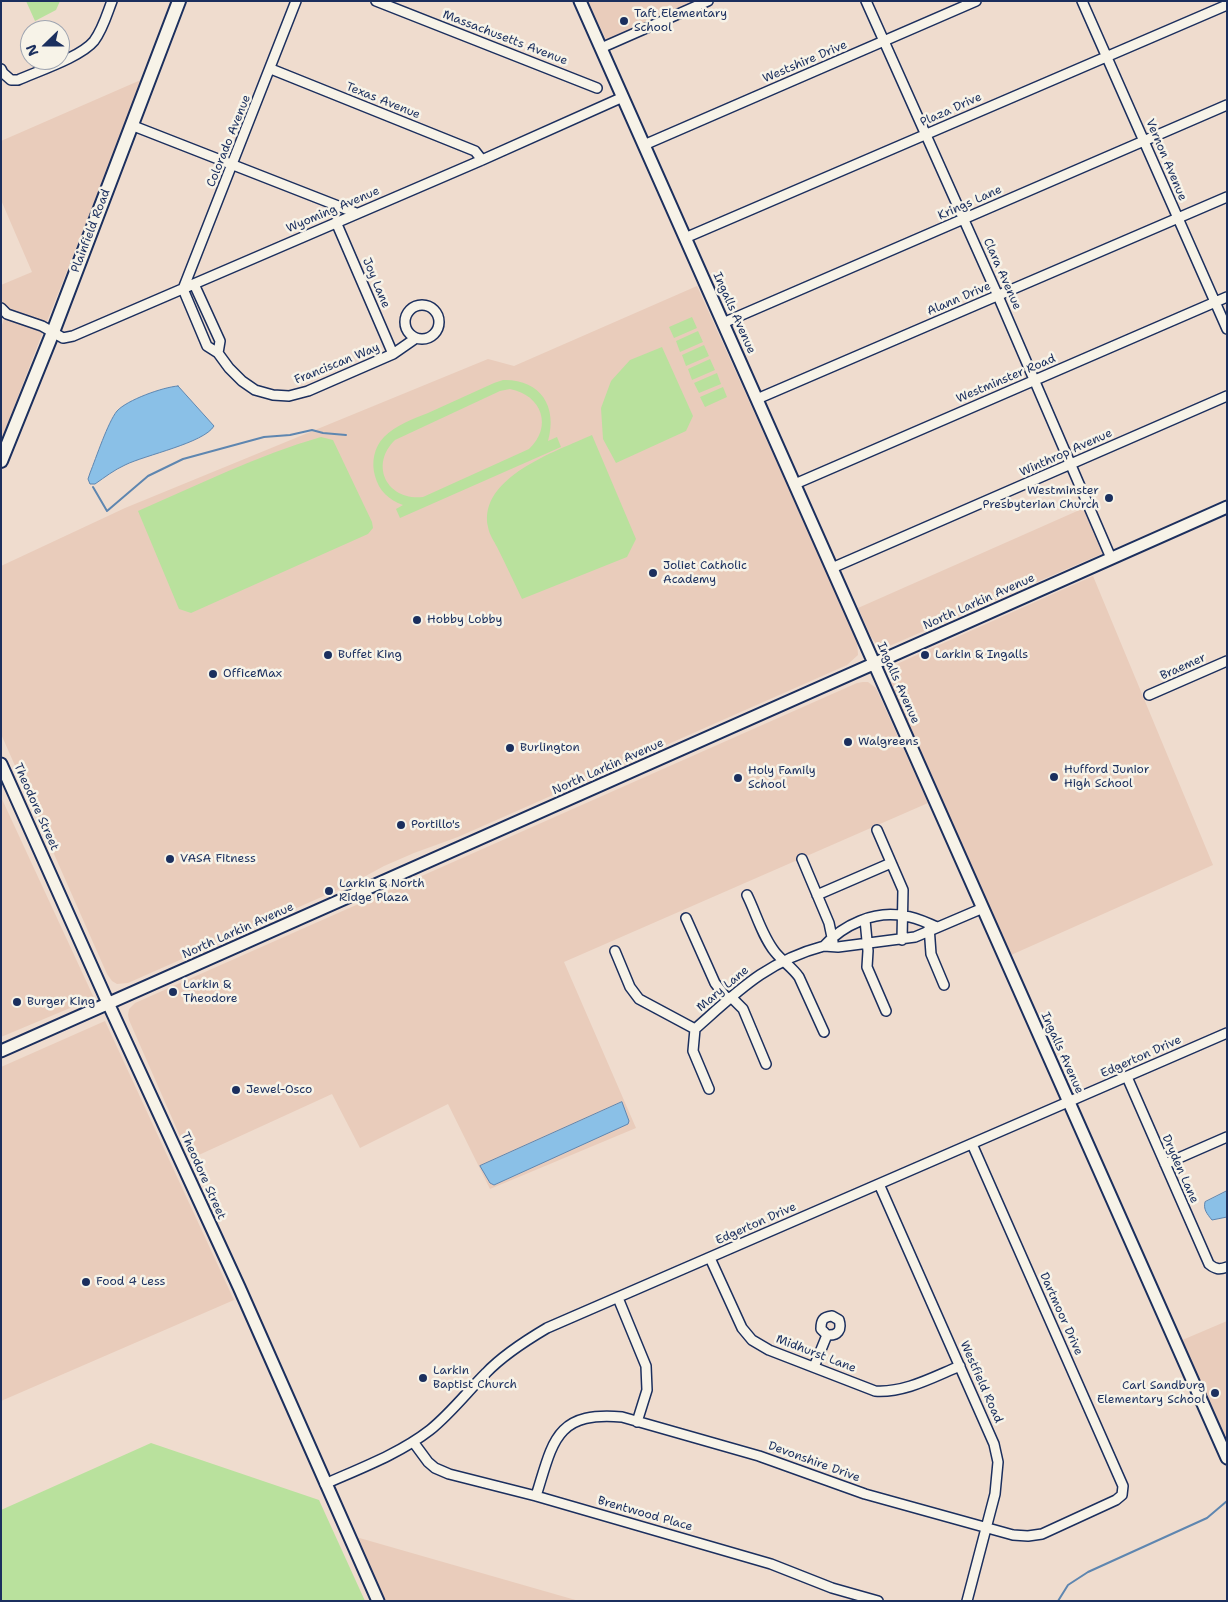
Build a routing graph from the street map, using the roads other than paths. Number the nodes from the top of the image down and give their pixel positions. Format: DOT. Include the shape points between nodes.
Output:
graph roads {
  1 [pos="112,1"];
  2 [pos="179,1"];
  3 [pos="296,1"];
  4 [pos="376,1"];
  5 [pos="580,1"];
  6 [pos="708,1"];
  7 [pos="866,1"];
  8 [pos="976,1"];
  9 [pos="1082,1"];
  10 [pos="1227,5"];
  11 [pos="884,42"];
  12 [pos="601,48"];
  13 [pos="1107,56"];
  14 [pos="1,69"];
  15 [pos="271,69"];
  16 [pos="597,88"];
  17 [pos="622,97"];
  18 [pos="1227,105"];
  19 [pos="131,125"];
  20 [pos="926,135"];
  21 [pos="1144,140"];
  22 [pos="644,145"];
  23 [pos="482,160"];
  24 [pos="233,165"];
  25 [pos="1227,197"];
  26 [pos="356,213"];
  27 [pos="1178,218"];
  28 [pos="964,220"];
  29 [pos="336,222"];
  30 [pos="686,238"];
  31 [pos="194,284"];
  32 [pos="183,289"];
  33 [pos="998,296"];
  34 [pos="1227,297"];
  35 [pos="1216,302"];
  36 [pos="1,308"];
  37 [pos="723,323"];
  38 [pos="1227,329"];
  39 [pos="53,332"];
  40 [pos="416,338"];
  41 [pos="222,340"];
  42 [pos="204,347"];
  43 [pos="218,354"];
  44 [pos="393,354"];
  45 [pos="1034,380"];
  46 [pos="1227,396"];
  47 [pos="757,399"];
  48 [pos="2,455"];
  49 [pos="1071,464"];
  50 [pos="795,484"];
  51 [pos="1227,507"];
  52 [pos="1111,558"];
  53 [pos="832,568"];
  54 [pos="1227,661"];
  55 [pos="874,663"];
  56 [pos="1149,695"];
  57 [pos="1,764"];
  58 [pos="877,830"];
  59 [pos="802,859"];
  60 [pos="891,863"];
  61 [pos="747,894"];
  62 [pos="817,895"];
  63 [pos="983,908"];
  64 [pos="904,915"];
  65 [pos="686,918"];
  66 [pos="865,920"];
  67 [pos="932,928"];
  68 [pos="832,937"];
  69 [pos="902,940"];
  70 [pos="866,943"];
  71 [pos="829,947"];
  72 [pos="614,952"];
  73 [pos="784,961"];
  74 [pos="944,985"];
  75 [pos="730,999"];
  76 [pos="108,1003"];
  77 [pos="886,1011"];
  78 [pos="694,1030"];
  79 [pos="824,1032"];
  80 [pos="1227,1033"];
  81 [pos="1,1051"];
  82 [pos="766,1064"];
  83 [pos="1126,1077"];
  84 [pos="708,1089"];
  85 [pos="1069,1102"];
  86 [pos="1227,1137"];
  87 [pos="972,1144"];
  88 [pos="1165,1164"];
  89 [pos="879,1184"];
  90 [pos="710,1258"];
  91 [pos="1227,1267"];
  92 [pos="618,1298"];
  93 [pos="827,1336"];
  94 [pos="960,1366"];
  95 [pos="814,1367"];
  96 [pos="637,1422"];
  97 [pos="414,1442"];
  98 [pos="1227,1458"];
  99 [pos="325,1484"];
  100 [pos="1122,1494"];
  101 [pos="536,1496"];
  102 [pos="986,1527"];
  103 [pos="378,1601"];
  104 [pos="878,1601"];
  105 [pos="967,1601"];
  1 -- 14 [label="street" via="102,27 84,51 18,80 11,80"];
  2 -- 19 [label="main road, Plainfield Road"];
  3 -- 15 [label="street, Colorado Avenue"];
  4 -- 16 [label="street, Massachusetts Avenue"];
  5 -- 12 [label="street, Ingalls Avenue"];
  6 -- 12 [label="street"];
  7 -- 11 [label="street, Clara Avenue"];
  8 -- 11 [label="street, Westshire Drive"];
  9 -- 13 [label="street, Vernon Avenue"];
  10 -- 13 [label="street, Plaza Drive"];
  11 -- 20 [label="street, Clara Avenue"];
  11 -- 22 [label="street, Westshire Drive"];
  12 -- 17 [label="street, Ingalls Avenue"];
  13 -- 20 [label="street, Plaza Drive"];
  13 -- 21 [label="street, Vernon Avenue"];
  15 -- 23 [label="street, Texas Avenue" via="475,151"];
  15 -- 24 [label="street, Colorado Avenue"];
  17 -- 22 [label="street, Ingalls Avenue"];
  17 -- 23 [label="street, Wyoming Avenue"];
  18 -- 21 [label="street, Krings Lane"];
  19 -- 24 [label="street"];
  19 -- 39 [label="main road, Plainfield Road"];
  20 -- 28 [label="street, Clara Avenue"];
  20 -- 30 [label="street, Plaza Drive"];
  21 -- 27 [label="street, Vernon Avenue"];
  21 -- 28 [label="street, Krings Lane"];
  22 -- 30 [label="street, Ingalls Avenue"];
  23 -- 26 [label="street, Wyoming Avenue"];
  24 -- 26 [label="street"];
  24 -- 32 [label="street, Colorado Avenue"];
  25 -- 27 [label="street, Alann Drive"];
  26 -- 29 [label="street, Wyoming Avenue"];
  27 -- 33 [label="street, Alann Drive"];
  27 -- 35 [label="street, Vernon Avenue"];
  28 -- 33 [label="street, Clara Avenue"];
  28 -- 37 [label="street, Krings Lane"];
  29 -- 31 [label="street, Wyoming Avenue"];
  29 -- 44 [label="street, Joy Lane"];
  30 -- 37 [label="street, Ingalls Avenue"];
  31 -- 32 [label="street, Wyoming Avenue"];
  31 -- 41 [label="street"];
  32 -- 39 [label="street, Wyoming Avenue" via="73,336 63,338"];
  32 -- 42 [label="street"];
  33 -- 45 [label="street, Clara Avenue"];
  33 -- 47 [label="street, Alann Drive"];
  34 -- 35 [label="street, Westminster Road"];
  35 -- 38 [label="street, Vernon Avenue"];
  35 -- 45 [label="street, Westminster Road"];
  36 -- 39 [label="street, Wyoming Avenue" via="7,314"];
  37 -- 47 [label="street, Ingalls Avenue"];
  39 -- 48 [label="main road, Plainfield Road"];
  40 -- 44 [label="street, Franciscan Way"];
  41 -- 42 [label="street"];
  41 -- 43 [label="street"];
  42 -- 43 [label="street, Franciscan Way"];
  43 -- 44 [label="street, Franciscan Way" via="242,381 255,390 289,396"];
  45 -- 49 [label="street, Clara Avenue"];
  45 -- 50 [label="street, Westminster Road"];
  46 -- 49 [label="street, Winthrop Avenue"];
  47 -- 50 [label="street, Ingalls Avenue"];
  49 -- 52 [label="street, Clara Avenue"];
  49 -- 53 [label="street, Winthrop Avenue"];
  50 -- 53 [label="street, Ingalls Avenue"];
  51 -- 52 [label="street, North Larkin Avenue"];
  52 -- 55 [label="street, North Larkin Avenue"];
  53 -- 55 [label="street, Ingalls Avenue"];
  54 -- 56 [label="street, Braemer"];
  55 -- 63 [label="street, Ingalls Avenue"];
  55 -- 76 [label="street, North Larkin Avenue"];
  57 -- 76 [label="street, Theodore Street"];
  58 -- 60 [label="street"];
  59 -- 62 [label="street"];
  60 -- 62 [label="street"];
  60 -- 64 [label="street" via="903,890"];
  61 -- 73 [label="street" via="770,945"];
  62 -- 68 [label="street"];
  63 -- 67 [label="street, Mary Lane"];
  63 -- 85 [label="street, Ingalls Avenue"];
  64 -- 66 [label="street, Mary Lane"];
  64 -- 67 [label="street, Mary Lane"];
  64 -- 69 [label="street"];
  65 -- 75 [label="street" via="714,983"];
  66 -- 68 [label="street, Mary Lane"];
  66 -- 70 [label="street"];
  67 -- 69 [label="street, Mary Lane"];
  67 -- 74 [label="street" via="931,954"];
  68 -- 71 [label="street, Mary Lane"];
  69 -- 70 [label="street, Mary Lane"];
  70 -- 71 [label="street, Mary Lane"];
  70 -- 77 [label="street" via="867,967"];
  71 -- 73 [label="street, Mary Lane"];
  72 -- 78 [label="street" via="639,999"];
  73 -- 75 [label="street, Mary Lane" via="749,981"];
  73 -- 79 [label="street" via="799,977"];
  75 -- 78 [label="street, Mary Lane"];
  75 -- 82 [label="street" via="742,1009"];
  76 -- 81 [label="street, North Larkin Avenue"];
  76 -- 99 [label="street, Theodore Street" via="239,1287"];
  78 -- 84 [label="street" via="693,1051"];
  80 -- 83 [label="street, Edgerton Drive"];
  83 -- 85 [label="street, Edgerton Drive"];
  83 -- 88 [label="street, Dryden Lane"];
  85 -- 87 [label="street, Edgerton Drive"];
  85 -- 98 [label="street, Ingalls Avenue"];
  86 -- 88 [label="street"];
  87 -- 89 [label="street, Edgerton Drive"];
  87 -- 100 [label="street, Dartmoor Drive" via="1123,1486"];
  88 -- 91 [label="street, Dryden Lane" via="1209,1264 1221,1270"];
  89 -- 90 [label="street, Edgerton Drive"];
  89 -- 94 [label="street, Westfield Road"];
  90 -- 92 [label="street, Edgerton Drive"];
  90 -- 95 [label="street, Midhurst Lane" via="742,1328 752,1340"];
  92 -- 96 [label="street" via="646,1366 647,1390"];
  92 -- 97 [label="street, Edgerton Drive" via="526,1340 486,1372 456,1407"];
  93 -- 95 [label="street"];
  94 -- 95 [label="street, Midhurst Lane" via="904,1389 888,1392 875,1391"];
  94 -- 102 [label="street, Westfield Road" via="994,1444 998,1462 995,1494"];
  96 -- 101 [label="street, Devonshire Drive" via="603,1416 583,1418 568,1426 553,1442"];
  96 -- 102 [label="street, Devonshire Drive" via="785,1464 865,1494"];
  97 -- 99 [label="street, Edgerton Drive"];
  97 -- 101 [label="street, Brentwood Place" via="428,1462 448,1474"];
  99 -- 103 [label="street, Theodore Street"];
  100 -- 102 [label="street, Devonshire Drive" via="1116,1500 1042,1534 1021,1536"];
  101 -- 104 [label="street, Brentwood Place" via="771,1564 832,1588"];
  102 -- 105 [label="street, Westfield Road"];
}
